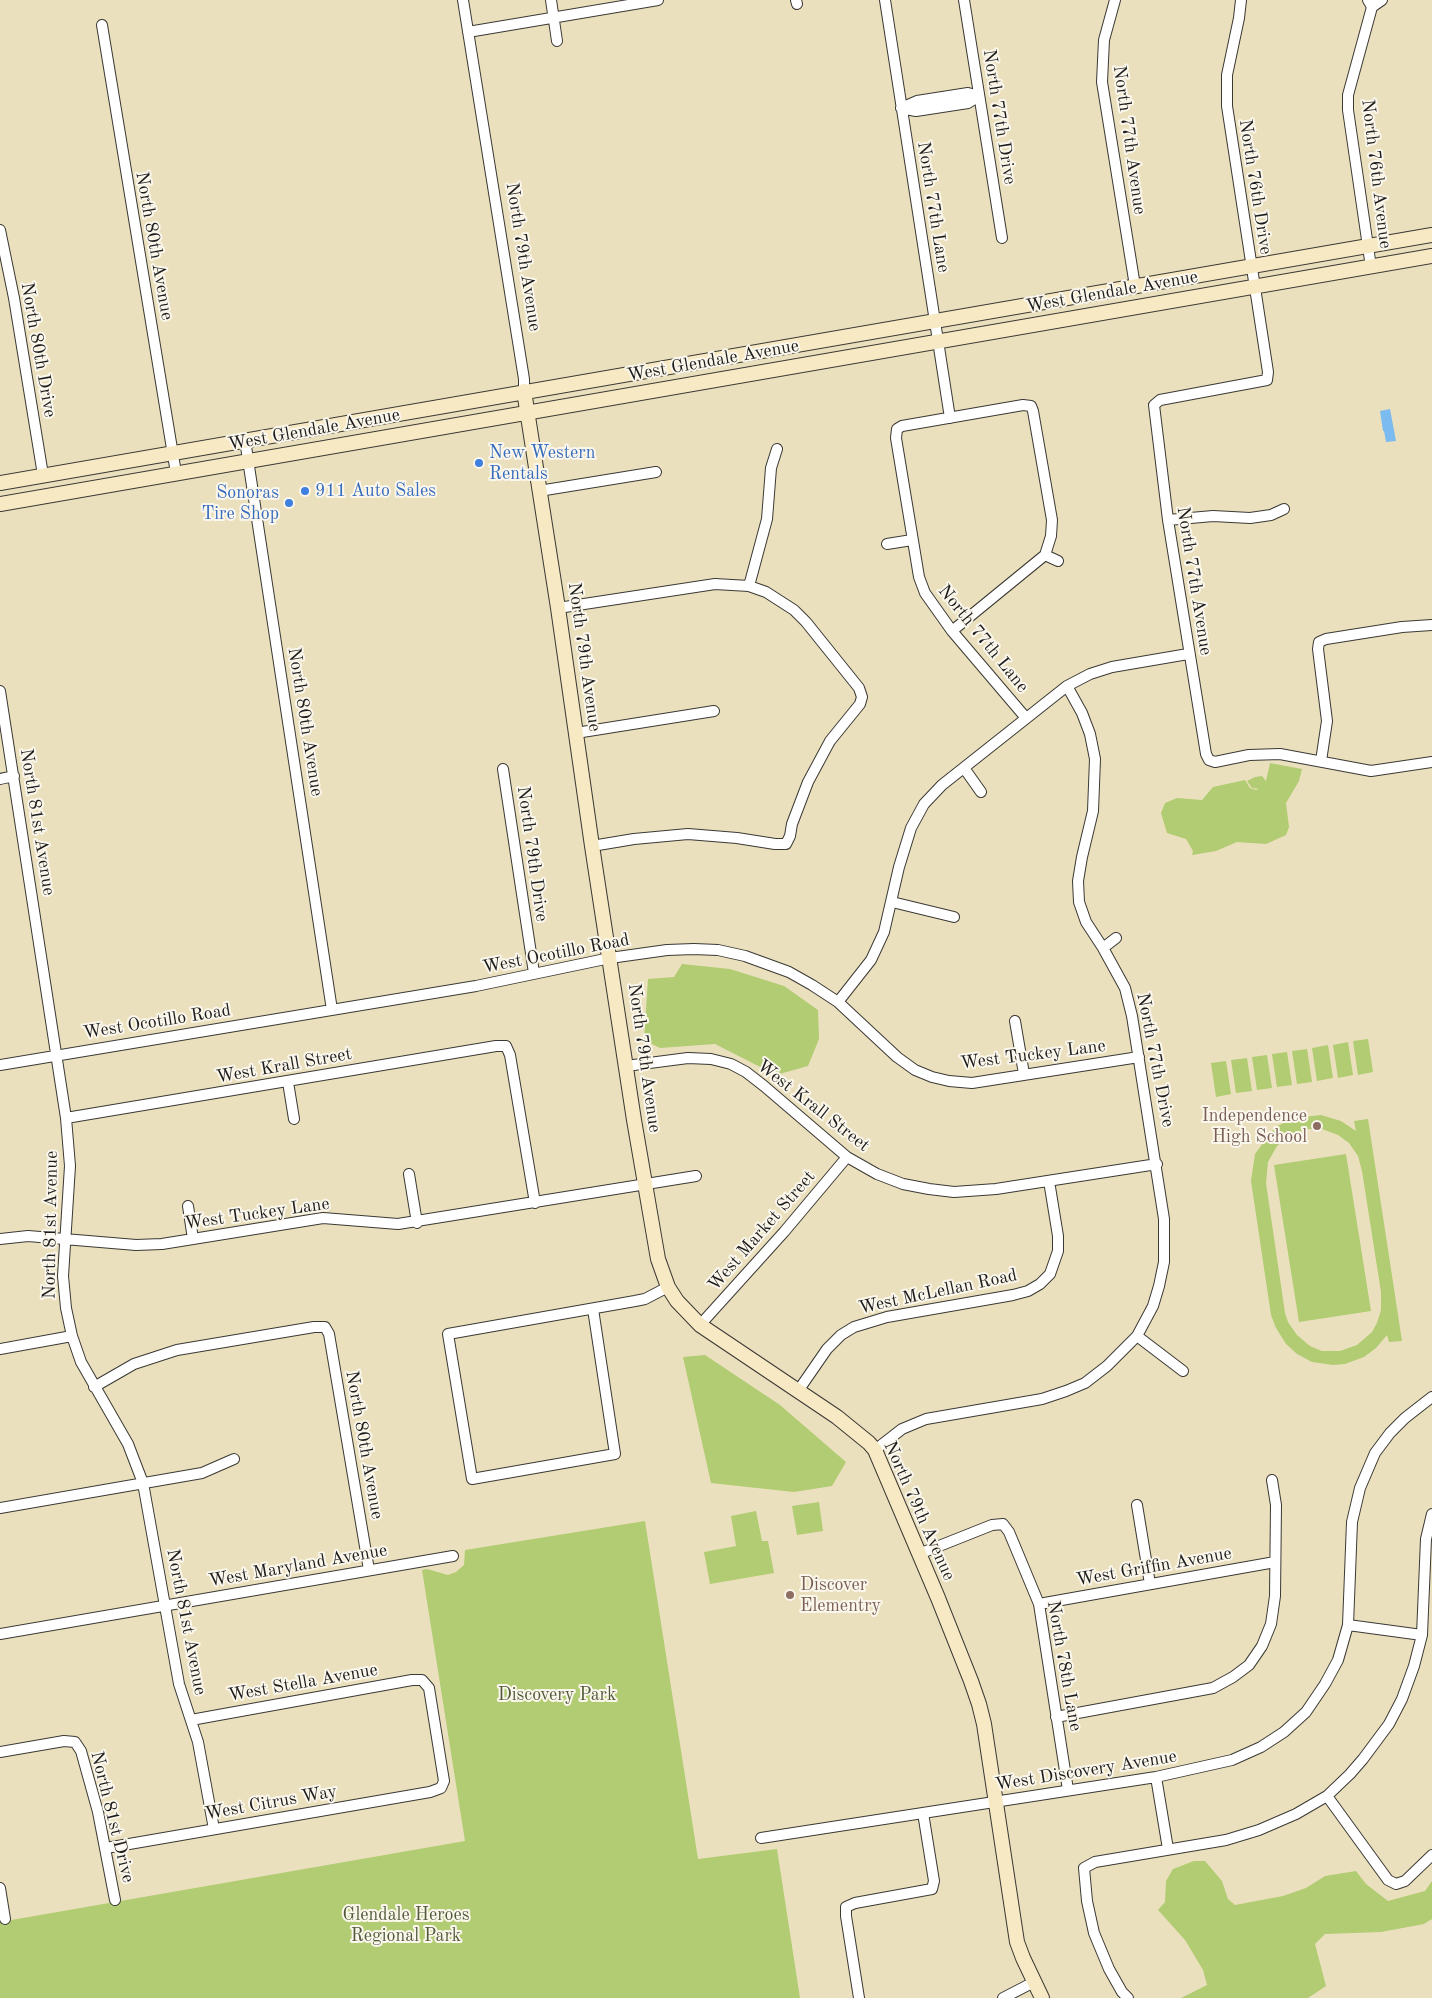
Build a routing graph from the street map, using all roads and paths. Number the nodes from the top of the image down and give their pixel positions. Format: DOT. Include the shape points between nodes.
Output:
graph roads {
  1 [pos="463,0"];
  2 [pos="551,0"];
  3 [pos="658,0"];
  4 [pos="885,0"];
  5 [pos="964,0"];
  6 [pos="1115,0"];
  7 [pos="1241,0"];
  8 [pos="1382,0"];
  9 [pos="1370,4"];
  10 [pos="554,18"];
  11 [pos="102,25"];
  12 [pos="468,32"];
  13 [pos="557,42"];
  14 [pos="980,96"];
  15 [pos="901,108"];
  16 [pos="0,230"];
  17 [pos="1432,235"];
  18 [pos="1002,238"];
  19 [pos="1368,246"];
  20 [pos="1432,256"];
  21 [pos="1251,266"];
  22 [pos="1372,267"];
  23 [pos="1135,286"];
  24 [pos="1254,287"];
  25 [pos="934,321"];
  26 [pos="937,341"];
  27 [pos="524,391"];
  28 [pos="1154,405"];
  29 [pos="526,412"];
  30 [pos="950,418"];
  31 [pos="245,440"];
  32 [pos="777,449"];
  33 [pos="172,452"];
  34 [pos="248,460"];
  35 [pos="656,472"];
  36 [pos="176,473"];
  37 [pos="43,476"];
  38 [pos="0,483"];
  39 [pos="538,491"];
  40 [pos="0,504"];
  41 [pos="1284,509"];
  42 [pos="1168,520"];
  43 [pos="912,540"];
  44 [pos="886,544"];
  45 [pos="1044,555"];
  46 [pos="1058,561"];
  47 [pos="749,586"];
  48 [pos="558,608"];
  49 [pos="1432,624"];
  50 [pos="952,631"];
  51 [pos="1188,654"];
  52 [pos="1067,686"];
  53 [pos="0,691"];
  54 [pos="714,710"];
  55 [pos="1026,718"];
  56 [pos="576,733"];
  57 [pos="1320,762"];
  58 [pos="1432,762"];
  59 [pos="503,768"];
  60 [pos="964,768"];
  61 [pos="14,776"];
  62 [pos="0,779"];
  63 [pos="981,792"];
  64 [pos="592,846"];
  65 [pos="892,902"];
  66 [pos="954,917"];
  67 [pos="1116,938"];
  68 [pos="1103,948"];
  69 [pos="610,958"];
  70 [pos="534,974"];
  71 [pos="838,1002"];
  72 [pos="332,1010"];
  73 [pos="1015,1021"];
  74 [pos="57,1054"];
  75 [pos="1139,1057"];
  76 [pos="0,1064"];
  77 [pos="626,1066"];
  78 [pos="1024,1074"];
  79 [pos="288,1082"];
  80 [pos="66,1118"];
  81 [pos="294,1119"];
  82 [pos="847,1157"];
  83 [pos="1157,1164"];
  84 [pos="409,1174"];
  85 [pos="696,1176"];
  86 [pos="1049,1181"];
  87 [pos="644,1185"];
  88 [pos="535,1203"];
  89 [pos="188,1206"];
  90 [pos="417,1222"];
  91 [pos="66,1238"];
  92 [pos="0,1239"];
  93 [pos="193,1239"];
  94 [pos="668,1287"];
  95 [pos="593,1309"];
  96 [pos="700,1325"];
  97 [pos="72,1336"];
  98 [pos="1137,1336"];
  99 [pos="0,1349"];
  100 [pos="1183,1371"];
  101 [pos="94,1386"];
  102 [pos="798,1391"];
  103 [pos="1432,1397"];
  104 [pos="875,1450"];
  105 [pos="234,1459"];
  106 [pos="1272,1480"];
  107 [pos="143,1483"];
  108 [pos="1137,1505"];
  109 [pos="0,1508"];
  110 [pos="1432,1514"];
  111 [pos="919,1554"];
  112 [pos="453,1556"];
  113 [pos="1275,1562"];
  114 [pos="1429,1569"];
  115 [pos="369,1570"];
  116 [pos="1150,1584"];
  117 [pos="1039,1604"];
  118 [pos="165,1606"];
  119 [pos="1348,1625"];
  120 [pos="0,1634"];
  121 [pos="1422,1635"];
  122 [pos="1056,1717"];
  123 [pos="191,1720"];
  124 [pos="0,1752"];
  125 [pos="1156,1777"];
  126 [pos="441,1788"];
  127 [pos="1068,1790"];
  128 [pos="1327,1796"];
  129 [pos="996,1802"];
  130 [pos="923,1813"];
  131 [pos="214,1829"];
  132 [pos="761,1838"];
  133 [pos="106,1848"];
  134 [pos="1168,1850"];
  135 [pos="1432,1855"];
  136 [pos="0,1888"];
  137 [pos="115,1900"];
  138 [pos="5,1919"];
  139 [pos="1034,1982"];
  140 [pos="859,1998"];
  141 [pos="1003,1998"];
  142 [pos="1042,1998"];
  143 [pos="1128,1998"];
  1 -- 12 [label="street, North 79th Avenue"];
  2 -- 10 [label="street"];
  3 -- 10 [label="street"];
  4 -- 15 [label="street, North 77th Lane"];
  5 -- 14 [label="street, North 77th Drive"];
  6 -- 23 [label="street, North 77th Avenue" via="1104,40 1102,82"];
  7 -- 21 [label="street, North 76th Drive" via="1227,75 1227,106"];
  8 -- 9 [label="street"];
  9 -- 19 [label="street, North 76th Avenue" via="1348,95"];
  10 -- 12 [label="street"];
  10 -- 13 [label="street"];
  11 -- 33 [label="street, North 80th Avenue"];
  12 -- 27 [label="street, North 79th Avenue"];
  14 -- 15 [label="street" via="968,93"];
  14 -- 18 [label="street, North 77th Drive"];
  15 -- 25 [label="street, North 77th Lane"];
  16 -- 37 [label="street, North 80th Drive"];
  17 -- 19 [label="main road, West Glendale Avenue"];
  19 -- 21 [label="main road, West Glendale Avenue"];
  19 -- 22 [label="street, North 76th Avenue"];
  20 -- 22 [label="main road, West Glendale Avenue"];
  21 -- 23 [label="main road, West Glendale Avenue"];
  21 -- 24 [label="street, North 76th Drive"];
  22 -- 24 [label="main road, West Glendale Avenue"];
  23 -- 25 [label="main road, West Glendale Avenue"];
  24 -- 26 [label="main road, West Glendale Avenue"];
  24 -- 28 [label="street, North 76th Drive" via="1268,372 1266,380 1160,400"];
  25 -- 26 [label="street, North 77th Lane"];
  25 -- 27 [label="main road, West Glendale Avenue"];
  26 -- 29 [label="main road, West Glendale Avenue"];
  26 -- 30 [label="street, North 77th Lane"];
  27 -- 29 [label="main road, North 79th Avenue"];
  27 -- 31 [label="main road, West Glendale Avenue"];
  28 -- 42 [label="street, North 77th Avenue"];
  29 -- 34 [label="main road, West Glendale Avenue"];
  29 -- 39 [label="main road, North 79th Avenue"];
  30 -- 43 [label="street, North 77th Lane" via="897,429"];
  30 -- 45 [label="street" via="1031,406 1052,520 1051,536"];
  31 -- 33 [label="main road, West Glendale Avenue"];
  31 -- 34 [label="street, North 80th Avenue"];
  32 -- 47 [label="street" via="771,468 767,519"];
  33 -- 36 [label="street, North 80th Avenue"];
  33 -- 37 [label="main road, West Glendale Avenue"];
  34 -- 36 [label="main road, West Glendale Avenue"];
  34 -- 72 [label="street, North 80th Avenue"];
  35 -- 39 [label="street"];
  36 -- 40 [label="main road, West Glendale Avenue"];
  37 -- 38 [label="main road, West Glendale Avenue"];
  39 -- 48 [label="main road, North 79th Avenue"];
  41 -- 42 [label="street" via="1250,518 1213,516"];
  42 -- 51 [label="street, North 77th Avenue"];
  43 -- 44 [label="street"];
  43 -- 50 [label="street, North 77th Lane" via="925,593"];
  45 -- 46 [label="street"];
  45 -- 50 [label="street"];
  47 -- 48 [label="street" via="715,584"];
  47 -- 64 [label="street" via="766,592 794,610 859,688 862,697 830,741 811,775 786,844 688,834"];
  48 -- 56 [label="main road, North 79th Avenue"];
  49 -- 57 [label="street" via="1319,642 1327,721"];
  50 -- 55 [label="street, North 77th Lane"];
  51 -- 52 [label="street" via="1112,667"];
  51 -- 57 [label="street, North 77th Avenue" via="1209,760 1280,754"];
  52 -- 55 [label="street"];
  52 -- 68 [label="street, North 77th Drive" via="1082,713 1095,759 1093,811 1078,881 1079,902 1086,922"];
  53 -- 61 [label="street, North 81st Avenue"];
  54 -- 56 [label="street"];
  55 -- 60 [label="street"];
  56 -- 64 [label="main road, North 79th Avenue"];
  57 -- 58 [label="street" via="1371,770"];
  59 -- 70 [label="street, North 79th Drive"];
  60 -- 63 [label="street"];
  60 -- 65 [label="street" via="924,804 911,828"];
  61 -- 62 [label="street"];
  61 -- 74 [label="street, North 81st Avenue"];
  64 -- 69 [label="main road, North 79th Avenue"];
  65 -- 66 [label="street"];
  65 -- 71 [label="street" via="884,932 871,960"];
  67 -- 68 [label="street"];
  68 -- 75 [label="street, North 77th Drive" via="1125,988"];
  69 -- 70 [label="street, West Ocotillo Road"];
  69 -- 71 [label="street, West Ocotillo Road" via="666,950 718,950 769,963"];
  69 -- 77 [label="main road, North 79th Avenue"];
  70 -- 72 [label="street, West Ocotillo Road"];
  71 -- 78 [label="street, West Tuckey Lane" via="897,1057 932,1077 972,1083"];
  72 -- 74 [label="street, West Ocotillo Road"];
  73 -- 78 [label="street"];
  74 -- 76 [label="street, West Ocotillo Road"];
  74 -- 80 [label="street, North 81st Avenue"];
  75 -- 78 [label="street, West Tuckey Lane"];
  75 -- 83 [label="street, North 77th Drive"];
  77 -- 82 [label="street, West Krall Street" via="688,1058 731,1064 764,1086"];
  77 -- 87 [label="main road, North 79th Avenue"];
  79 -- 80 [label="street, West Krall Street"];
  79 -- 81 [label="street"];
  79 -- 88 [label="street, West Krall Street" via="506,1046"];
  80 -- 91 [label="street, North 81st Avenue" via="70,1166"];
  82 -- 86 [label="street, West Krall Street" via="876,1174 928,1189 973,1192"];
  82 -- 96 [label="street, West Market Street"];
  83 -- 86 [label="street, West Krall Street"];
  83 -- 98 [label="street, North 77th Drive" via="1164,1219 1164,1262 1153,1306"];
  84 -- 90 [label="street"];
  85 -- 87 [label="street, West Tuckey Lane"];
  86 -- 102 [label="street, West McLellan Road" via="1058,1251 1050,1274 1040,1284 1013,1295 887,1317 854,1327 827,1349"];
  87 -- 88 [label="street, West Tuckey Lane"];
  87 -- 94 [label="main road, North 79th Avenue" via="658,1259"];
  88 -- 90 [label="street, West Tuckey Lane"];
  89 -- 93 [label="street"];
  90 -- 93 [label="street, West Tuckey Lane" via="383,1224 323,1218"];
  91 -- 92 [label="street, West Tuckey Lane" via="28,1236"];
  91 -- 93 [label="street, West Tuckey Lane" via="136,1245"];
  91 -- 97 [label="street, North 81st Avenue" via="63,1292"];
  94 -- 95 [label="street" via="645,1298"];
  94 -- 96 [label="main road, North 79th Avenue"];
  95 -- 95 [label="street" via="448,1334 472,1479 615,1454"];
  96 -- 102 [label="main road, North 79th Avenue"];
  97 -- 99 [label="street"];
  97 -- 101 [label="street, North 81st Avenue"];
  98 -- 100 [label="street"];
  98 -- 104 [label="street, North 77th Drive" via="1108,1366 1085,1383 1007,1406 926,1419 902,1429"];
  101 -- 107 [label="street, North 81st Avenue" via="128,1444"];
  101 -- 115 [label="street, North 80th Avenue" via="134,1364 177,1350 325,1327 329,1334"];
  102 -- 104 [label="main road, North 79th Avenue" via="837,1417"];
  103 -- 119 [label="street" via="1390,1433 1375,1453 1360,1488 1352,1522"];
  104 -- 111 [label="main road, North 79th Avenue"];
  105 -- 107 [label="street" via="202,1473"];
  106 -- 113 [label="street" via="1276,1505"];
  107 -- 109 [label="street"];
  107 -- 118 [label="street, North 81st Avenue"];
  108 -- 116 [label="street"];
  110 -- 114 [label="street" via="1426,1539"];
  111 -- 117 [label="street, North 78th Lane" via="992,1524 1003,1524"];
  111 -- 129 [label="main road, North 79th Avenue" via="979,1704"];
  112 -- 115 [label="street, West Maryland Avenue"];
  113 -- 116 [label="street, West Griffin Avenue"];
  113 -- 122 [label="street" via="1271,1624 1249,1665 1233,1677 1213,1688 1189,1694"];
  114 -- 121 [label="street"];
  115 -- 118 [label="street, West Maryland Avenue"];
  116 -- 117 [label="street, West Griffin Avenue"];
  117 -- 122 [label="street, North 78th Lane"];
  118 -- 120 [label="street, West Maryland Avenue"];
  118 -- 123 [label="street, North 81st Avenue" via="179,1684"];
  119 -- 121 [label="street"];
  119 -- 125 [label="street, West Discovery Avenue" via="1338,1660 1325,1684 1306,1712 1284,1732 1232,1760"];
  121 -- 128 [label="street" via="1411,1674 1390,1724 1363,1760"];
  122 -- 127 [label="street, North 78th Lane"];
  123 -- 126 [label="street, West Stella Avenue" via="422,1680 429,1688 444,1781"];
  123 -- 131 [label="street, North 81st Avenue"];
  124 -- 133 [label="street, North 81st Drive" via="75,1742 81,1750"];
  125 -- 127 [label="street, West Discovery Avenue"];
  125 -- 134 [label="street"];
  126 -- 131 [label="street, West Citrus Way"];
  127 -- 129 [label="street, West Discovery Avenue"];
  128 -- 134 [label="street" via="1259,1830 1226,1840"];
  128 -- 135 [label="street" via="1388,1880 1396,1884 1405,1881"];
  129 -- 130 [label="street, West Discovery Avenue"];
  129 -- 139 [label="main road, North 79th Avenue" via="1017,1942"];
  130 -- 132 [label="street, West Discovery Avenue"];
  130 -- 140 [label="street" via="934,1881 932,1889 846,1907"];
  131 -- 133 [label="street, West Citrus Way"];
  133 -- 137 [label="street, North 81st Drive"];
  134 -- 143 [label="street" via="1095,1862 1084,1868 1094,1934"];
  136 -- 138 [label="street"];
  139 -- 141 [label="street"];
  139 -- 142 [label="main road, North 79th Avenue"];
}
